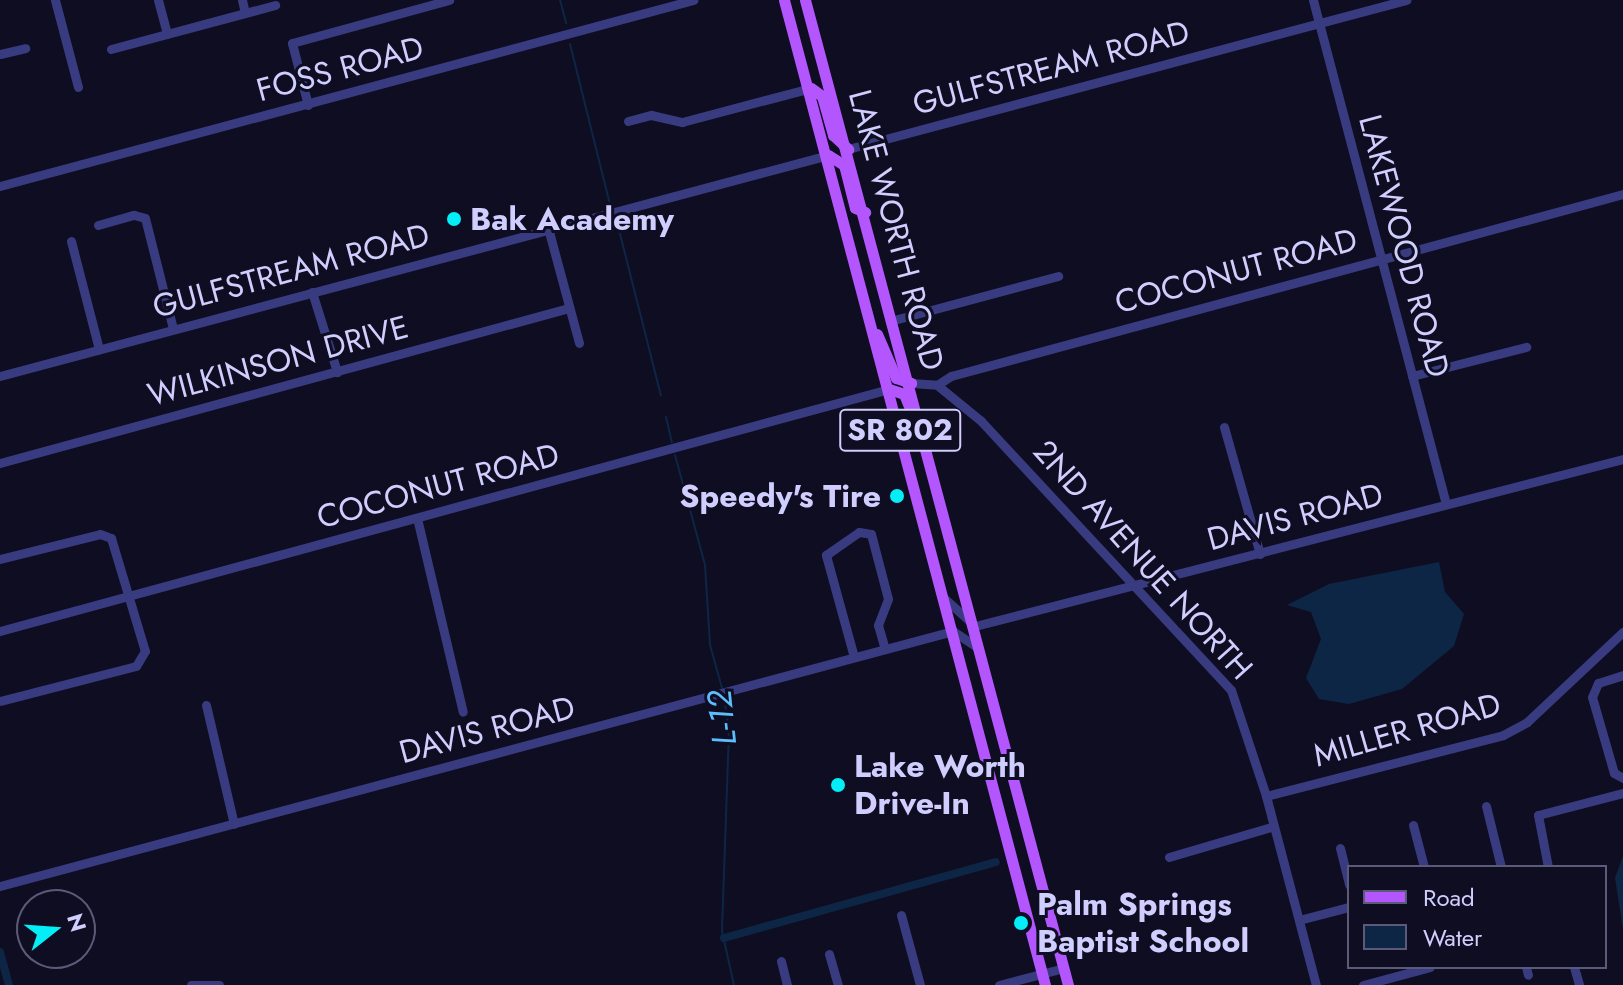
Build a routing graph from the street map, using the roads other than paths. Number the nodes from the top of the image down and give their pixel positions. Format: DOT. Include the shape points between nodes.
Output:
graph roads {
  1 [pos="55,0"];
  2 [pos="158,0"];
  3 [pos="242,0"];
  4 [pos="449,0"];
  5 [pos="693,0"];
  6 [pos="784,0"];
  7 [pos="805,0"];
  8 [pos="1313,0"];
  9 [pos="1406,0"];
  10 [pos="275,5"];
  11 [pos="245,13"];
  12 [pos="1320,23"];
  13 [pos="167,34"];
  14 [pos="25,48"];
  15 [pos="111,49"];
  16 [pos="0,54"];
  17 [pos="78,87"];
  18 [pos="811,88"];
  19 [pos="308,105"];
  20 [pos="628,121"];
  21 [pos="848,149"];
  22 [pos="828,155"];
  23 [pos="0,186"];
  24 [pos="1623,194"];
  25 [pos="865,212"];
  26 [pos="98,225"];
  27 [pos="548,228"];
  28 [pos="71,241"];
  29 [pos="1381,259"];
  30 [pos="1058,276"];
  31 [pos="312,292"];
  32 [pos="569,308"];
  33 [pos="894,320"];
  34 [pos="173,329"];
  35 [pos="874,330"];
  36 [pos="579,343"];
  37 [pos="1526,347"];
  38 [pos="99,349"];
  39 [pos="337,372"];
  40 [pos="0,376"];
  41 [pos="1412,376"];
  42 [pos="911,383"];
  43 [pos="937,385"];
  44 [pos="889,389"];
  45 [pos="1224,427"];
  46 [pos="928,448"];
  47 [pos="1623,459"];
  48 [pos="0,463"];
  49 [pos="1446,504"];
  50 [pos="417,518"];
  51 [pos="1260,554"];
  52 [pos="0,559"];
  53 [pos="1137,585"];
  54 [pos="131,596"];
  55 [pos="944,598"];
  56 [pos="975,626"];
  57 [pos="0,631"];
  58 [pos="953,631"];
  59 [pos="1623,632"];
  60 [pos="885,649"];
  61 [pos="981,651"];
  62 [pos="854,657"];
  63 [pos="1623,675"];
  64 [pos="0,701"];
  65 [pos="206,705"];
  66 [pos="463,712"];
  67 [pos="1623,778"];
  68 [pos="1623,793"];
  69 [pos="1266,796"];
  70 [pos="1486,806"];
  71 [pos="234,824"];
  72 [pos="1413,825"];
  73 [pos="1274,826"];
  74 [pos="1340,848"];
  75 [pos="1169,857"];
  76 [pos="1423,865"];
  77 [pos="1501,865"];
  78 [pos="1548,865"];
  79 [pos="1347,877"];
  80 [pos="0,886"];
  81 [pos="1347,908"];
  82 [pos="901,915"];
  83 [pos="1299,920"];
  84 [pos="829,954"];
  85 [pos="781,961"];
  86 [pos="1064,968"];
  87 [pos="1423,969"];
  88 [pos="1044,979"];
  89 [pos="191,985"];
  90 [pos="219,985"];
  91 [pos="787,985"];
  92 [pos="838,985"];
  93 [pos="920,985"];
  94 [pos="999,985"];
  95 [pos="1068,985"];
  96 [pos="1316,985"];
  97 [pos="1363,985"];
  1 -- 17 [label="street"];
  2 -- 13 [label="street"];
  3 -- 11 [label="street"];
  4 -- 19 [label="street" via="292,43"];
  5 -- 19 [label="street, FOSS ROAD"];
  6 -- 18 [label="main road, LAKE WORTH ROAD / SR 802"];
  7 -- 21 [label="main road, LAKE WORTH ROAD / SR 802"];
  8 -- 12 [label="street, LAKEWOOD ROAD"];
  9 -- 12 [label="street, GULFSTREAM ROAD"];
  10 -- 11 [label="street"];
  11 -- 13 [label="street"];
  12 -- 21 [label="street, GULFSTREAM ROAD"];
  12 -- 29 [label="street, LAKEWOOD ROAD"];
  13 -- 15 [label="street"];
  14 -- 16 [label="street"];
  18 -- 20 [label="street" via="682,122 651,115"];
  18 -- 21 [label="main road" via="822,96 833,135"];
  18 -- 22 [label="main road, LAKE WORTH ROAD / SR 802"];
  19 -- 23 [label="street, FOSS ROAD"];
  21 -- 25 [label="main road, LAKE WORTH ROAD / SR 802"];
  22 -- 25 [label="main road" via="844,165 855,208"];
  22 -- 27 [label="street, GULFSTREAM ROAD"];
  22 -- 35 [label="main road, LAKE WORTH ROAD / SR 802"];
  24 -- 29 [label="street, COCONUT ROAD"];
  25 -- 33 [label="main road, LAKE WORTH ROAD / SR 802"];
  26 -- 34 [label="street" via="134,215 145,218"];
  27 -- 31 [label="street, GULFSTREAM ROAD"];
  27 -- 32 [label="street"];
  28 -- 38 [label="street"];
  29 -- 41 [label="street, LAKEWOOD ROAD"];
  29 -- 43 [label="street, COCONUT ROAD" via="957,374"];
  30 -- 33 [label="street"];
  31 -- 34 [label="street, GULFSTREAM ROAD"];
  31 -- 39 [label="street"];
  32 -- 36 [label="street"];
  32 -- 39 [label="street, WILKINSON DRIVE"];
  33 -- 42 [label="main road, LAKE WORTH ROAD / SR 802"];
  34 -- 38 [label="street, GULFSTREAM ROAD"];
  35 -- 42 [label="main road" via="885,344 896,378"];
  35 -- 44 [label="main road, LAKE WORTH ROAD / SR 802"];
  37 -- 41 [label="street"];
  38 -- 40 [label="street, GULFSTREAM ROAD"];
  39 -- 48 [label="street, WILKINSON DRIVE"];
  41 -- 49 [label="street, LAKEWOOD ROAD"];
  42 -- 43 [label="street, COCONUT ROAD"];
  42 -- 46 [label="main road, LAKE WORTH ROAD / SR 802"];
  43 -- 53 [label="street, 2ND AVENUE NORTH" via="981,421"];
  44 -- 46 [label="main road" via="904,394 914,428"];
  44 -- 50 [label="street, COCONUT ROAD"];
  44 -- 55 [label="main road, LAKE WORTH ROAD / SR 802"];
  45 -- 51 [label="street"];
  46 -- 56 [label="main road, LAKE WORTH ROAD / SR 802"];
  47 -- 49 [label="street, DAVIS ROAD"];
  49 -- 51 [label="street, DAVIS ROAD"];
  50 -- 54 [label="street, COCONUT ROAD"];
  50 -- 66 [label="street"];
  51 -- 53 [label="street, DAVIS ROAD"];
  52 -- 54 [label="street" via="100,534 111,538"];
  53 -- 56 [label="street, DAVIS ROAD"];
  53 -- 69 [label="street, 2ND AVENUE NORTH" via="1231,690"];
  54 -- 57 [label="street, COCONUT ROAD"];
  54 -- 64 [label="street" via="144,657 136,666"];
  55 -- 56 [label="street"];
  55 -- 58 [label="main road, LAKE WORTH ROAD / SR 802"];
  56 -- 61 [label="main road, LAKE WORTH ROAD / SR 802"];
  58 -- 60 [label="street, DAVIS ROAD"];
  58 -- 61 [label="street"];
  58 -- 88 [label="main road, LAKE WORTH ROAD / SR 802"];
  59 -- 69 [label="street, MILLER ROAD" via="1527,722 1503,735"];
  60 -- 62 [label="street, DAVIS ROAD"];
  60 -- 62 [label="street" via="878,625 888,599 871,534 859,532 826,555"];
  61 -- 86 [label="main road, LAKE WORTH ROAD / SR 802"];
  62 -- 71 [label="street, DAVIS ROAD"];
  63 -- 67 [label="street" via="1598,683 1592,697 1614,773"];
  65 -- 71 [label="street"];
  68 -- 78 [label="street" via="1538,815"];
  69 -- 73 [label="street, 2ND AVENUE NORTH"];
  70 -- 77 [label="street"];
  71 -- 80 [label="street, DAVIS ROAD"];
  72 -- 76 [label="street"];
  73 -- 75 [label="street"];
  73 -- 83 [label="street, 2ND AVENUE NORTH"];
  74 -- 79 [label="street"];
  81 -- 83 [label="street"];
  82 -- 93 [label="street"];
  83 -- 96 [label="street, 2ND AVENUE NORTH"];
  84 -- 92 [label="street"];
  85 -- 91 [label="street"];
  86 -- 88 [label="street"];
  86 -- 95 [label="main road, LAKE WORTH ROAD / SR 802"];
  87 -- 97 [label="street"];
  88 -- 94 [label="street"];
  89 -- 90 [label="street"];
}
